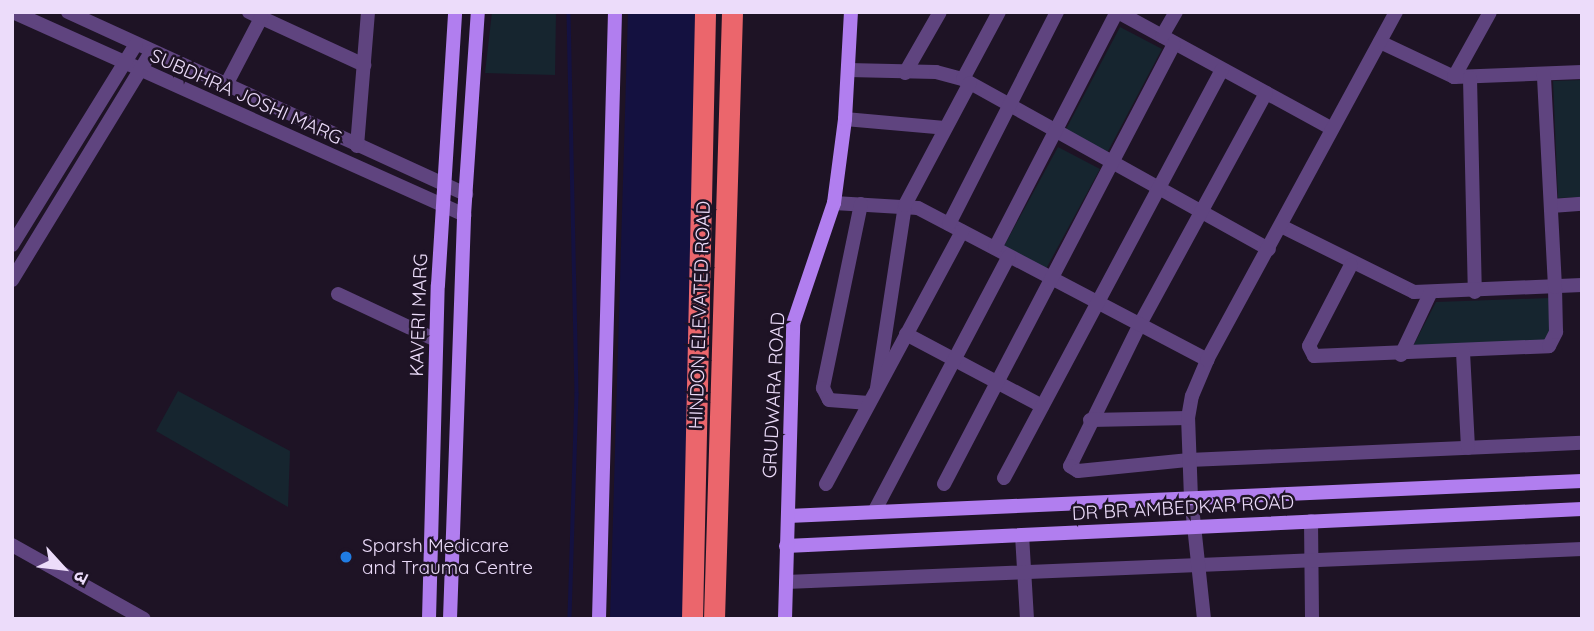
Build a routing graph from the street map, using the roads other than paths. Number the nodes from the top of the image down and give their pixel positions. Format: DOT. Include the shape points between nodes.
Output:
graph roads {
  1 [pos="13,12"];
  2 [pos="68,12"];
  3 [pos="368,12"];
  4 [pos="456,12"];
  5 [pos="478,12"];
  6 [pos="615,12"];
  7 [pos="705,12"];
  8 [pos="732,12"];
  9 [pos="851,12"];
  10 [pos="940,12"];
  11 [pos="999,12"];
  12 [pos="1058,12"];
  13 [pos="1117,12"];
  14 [pos="1175,12"];
  15 [pos="1396,12"];
  16 [pos="1490,12"];
  17 [pos="255,15"];
  18 [pos="1168,40"];
  19 [pos="1380,42"];
  20 [pos="136,44"];
  21 [pos="152,51"];
  22 [pos="125,63"];
  23 [pos="364,65"];
  24 [pos="140,70"];
  25 [pos="848,70"];
  26 [pos="1222,70"];
  27 [pos="905,72"];
  28 [pos="1582,72"];
  29 [pos="1544,74"];
  30 [pos="1454,77"];
  31 [pos="1470,78"];
  32 [pos="966,81"];
  33 [pos="226,85"];
  34 [pos="1266,93"];
  35 [pos="1011,103"];
  36 [pos="845,118"];
  37 [pos="945,128"];
  38 [pos="1331,128"];
  39 [pos="1058,129"];
  40 [pos="356,146"];
  41 [pos="1112,161"];
  42 [pos="444,186"];
  43 [pos="1159,188"];
  44 [pos="466,194"];
  45 [pos="834,203"];
  46 [pos="861,204"];
  47 [pos="1582,204"];
  48 [pos="905,205"];
  49 [pos="1551,206"];
  50 [pos="443,208"];
  51 [pos="1202,210"];
  52 [pos="464,215"];
  53 [pos="1281,226"];
  54 [pos="955,227"];
  55 [pos="12,245"];
  56 [pos="995,248"];
  57 [pos="1269,248"];
  58 [pos="1009,256"];
  59 [pos="1351,265"];
  60 [pos="12,279"];
  61 [pos="1051,279"];
  62 [pos="1582,285"];
  63 [pos="1555,287"];
  64 [pos="1475,292"];
  65 [pos="338,294"];
  66 [pos="1430,294"];
  67 [pos="1097,303"];
  68 [pos="1139,326"];
  69 [pos="906,334"];
  70 [pos="436,340"];
  71 [pos="1463,352"];
  72 [pos="1401,355"];
  73 [pos="954,359"];
  74 [pos="1207,360"];
  75 [pos="997,382"];
  76 [pos="877,388"];
  77 [pos="869,403"];
  78 [pos="1042,406"];
  79 [pos="1188,418"];
  80 [pos="1090,420"];
  81 [pos="1582,443"];
  82 [pos="1468,448"];
  83 [pos="1189,460"];
  84 [pos="1004,478"];
  85 [pos="1582,481"];
  86 [pos="826,484"];
  87 [pos="944,484"];
  88 [pos="1191,498"];
  89 [pos="1582,509"];
  90 [pos="874,512"];
  91 [pos="788,516"];
  92 [pos="1311,521"];
  93 [pos="1194,527"];
  94 [pos="1022,535"];
  95 [pos="12,545"];
  96 [pos="786,547"];
  97 [pos="1582,549"];
  98 [pos="1312,562"];
  99 [pos="1202,566"];
  100 [pos="1024,573"];
  101 [pos="786,582"];
  102 [pos="118,604"];
  103 [pos="110,619"];
  104 [pos="144,619"];
  105 [pos="429,619"];
  106 [pos="450,619"];
  107 [pos="599,619"];
  108 [pos="692,619"];
  109 [pos="714,619"];
  110 [pos="785,619"];
  111 [pos="1027,619"];
  112 [pos="1204,619"];
  113 [pos="1312,619"];
  1 -- 22 [label="street, SUBDHRA JOSHI MARG"];
  2 -- 20 [label="street, SUBDHRA JOSHI MARG"];
  3 -- 23 [label="street"];
  4 -- 42 [label="street, KAVERI MARG"];
  5 -- 44 [label="street"];
  6 -- 107 [label="street"];
  7 -- 108 [label="highway, HINDON ELEVATED ROAD"];
  8 -- 109 [label="highway, HINDON ELEVATED ROAD"];
  9 -- 25 [label="street, GRUDWARA ROAD"];
  10 -- 27 [label="street"];
  11 -- 32 [label="street"];
  12 -- 35 [label="street"];
  13 -- 18 [label="street"];
  13 -- 39 [label="street"];
  14 -- 18 [label="street"];
  15 -- 19 [label="street"];
  16 -- 30 [label="street"];
  17 -- 23 [label="street"];
  17 -- 33 [label="street"];
  18 -- 26 [label="street"];
  18 -- 41 [label="street"];
  19 -- 30 [label="street"];
  19 -- 38 [label="street"];
  20 -- 21 [label="street, SUBDHRA JOSHI MARG"];
  20 -- 22 [label="street"];
  21 -- 24 [label="street"];
  21 -- 33 [label="street, SUBDHRA JOSHI MARG"];
  22 -- 24 [label="street, SUBDHRA JOSHI MARG"];
  22 -- 55 [label="street"];
  23 -- 40 [label="street"];
  24 -- 50 [label="street, SUBDHRA JOSHI MARG"];
  24 -- 60 [label="street"];
  25 -- 27 [label="street"];
  25 -- 36 [label="street, GRUDWARA ROAD"];
  26 -- 34 [label="street"];
  26 -- 43 [label="street"];
  27 -- 32 [label="street" via="936,72"];
  28 -- 29 [label="street"];
  29 -- 31 [label="street"];
  29 -- 49 [label="street"];
  30 -- 31 [label="street"];
  31 -- 64 [label="street"];
  32 -- 35 [label="street"];
  32 -- 37 [label="street"];
  33 -- 40 [label="street, SUBDHRA JOSHI MARG"];
  34 -- 38 [label="street"];
  34 -- 51 [label="street"];
  35 -- 39 [label="street"];
  35 -- 54 [label="street"];
  36 -- 37 [label="street"];
  36 -- 45 [label="street, GRUDWARA ROAD"];
  37 -- 48 [label="street"];
  38 -- 53 [label="street"];
  39 -- 41 [label="street"];
  39 -- 56 [label="street"];
  40 -- 42 [label="street, SUBDHRA JOSHI MARG"];
  41 -- 43 [label="street"];
  41 -- 61 [label="street"];
  42 -- 44 [label="street, SUBDHRA JOSHI MARG"];
  42 -- 50 [label="street, KAVERI MARG"];
  43 -- 51 [label="street"];
  43 -- 67 [label="street"];
  44 -- 52 [label="street"];
  45 -- 46 [label="street"];
  45 -- 91 [label="street, GRUDWARA ROAD" via="793,324"];
  46 -- 48 [label="street"];
  46 -- 77 [label="street" via="823,388 830,400"];
  47 -- 49 [label="street"];
  48 -- 54 [label="street"];
  48 -- 76 [label="street"];
  49 -- 63 [label="street"];
  50 -- 52 [label="street, SUBDHRA JOSHI MARG"];
  50 -- 70 [label="street, KAVERI MARG"];
  51 -- 57 [label="street"];
  51 -- 68 [label="street"];
  52 -- 106 [label="street"];
  53 -- 57 [label="street"];
  53 -- 59 [label="street"];
  54 -- 56 [label="street"];
  54 -- 69 [label="street"];
  56 -- 58 [label="street"];
  57 -- 74 [label="street"];
  58 -- 61 [label="street"];
  58 -- 73 [label="street"];
  59 -- 66 [label="street" via="1398,286"];
  59 -- 72 [label="street" via="1309,353"];
  61 -- 67 [label="street"];
  61 -- 75 [label="street"];
  62 -- 63 [label="street"];
  63 -- 64 [label="street"];
  63 -- 71 [label="street" via="1556,332 1549,346"];
  64 -- 66 [label="street"];
  65 -- 70 [label="street"];
  66 -- 72 [label="street"];
  67 -- 68 [label="street"];
  67 -- 78 [label="street"];
  68 -- 74 [label="street"];
  68 -- 80 [label="street"];
  69 -- 73 [label="street"];
  69 -- 76 [label="street"];
  70 -- 105 [label="street, KAVERI MARG"];
  71 -- 72 [label="street"];
  71 -- 82 [label="street"];
  73 -- 75 [label="street"];
  73 -- 90 [label="street"];
  74 -- 79 [label="street"];
  75 -- 78 [label="street"];
  75 -- 87 [label="street"];
  76 -- 77 [label="street"];
  77 -- 86 [label="street"];
  78 -- 84 [label="street"];
  79 -- 80 [label="street"];
  79 -- 83 [label="street"];
  80 -- 83 [label="street" via="1070,459 1073,469"];
  81 -- 82 [label="street"];
  82 -- 83 [label="street"];
  83 -- 88 [label="street"];
  85 -- 88 [label="street, DR BR AMBEDKAR ROAD"];
  88 -- 90 [label="street, DR BR AMBEDKAR ROAD"];
  88 -- 93 [label="street"];
  89 -- 92 [label="street, DR BR AMBEDKAR ROAD"];
  90 -- 91 [label="street, DR BR AMBEDKAR ROAD"];
  91 -- 96 [label="street, GRUDWARA ROAD"];
  92 -- 93 [label="street, DR BR AMBEDKAR ROAD"];
  92 -- 98 [label="street"];
  93 -- 94 [label="street, DR BR AMBEDKAR ROAD"];
  93 -- 99 [label="street"];
  94 -- 96 [label="street, DR BR AMBEDKAR ROAD"];
  94 -- 100 [label="street"];
  95 -- 102 [label="street"];
  96 -- 101 [label="street, GRUDWARA ROAD"];
  97 -- 98 [label="street"];
  98 -- 99 [label="street"];
  98 -- 113 [label="street"];
  99 -- 100 [label="street"];
  99 -- 112 [label="street"];
  100 -- 101 [label="street"];
  100 -- 111 [label="street"];
  101 -- 110 [label="street, GRUDWARA ROAD"];
  102 -- 103 [label="street"];
  102 -- 104 [label="street"];
}
